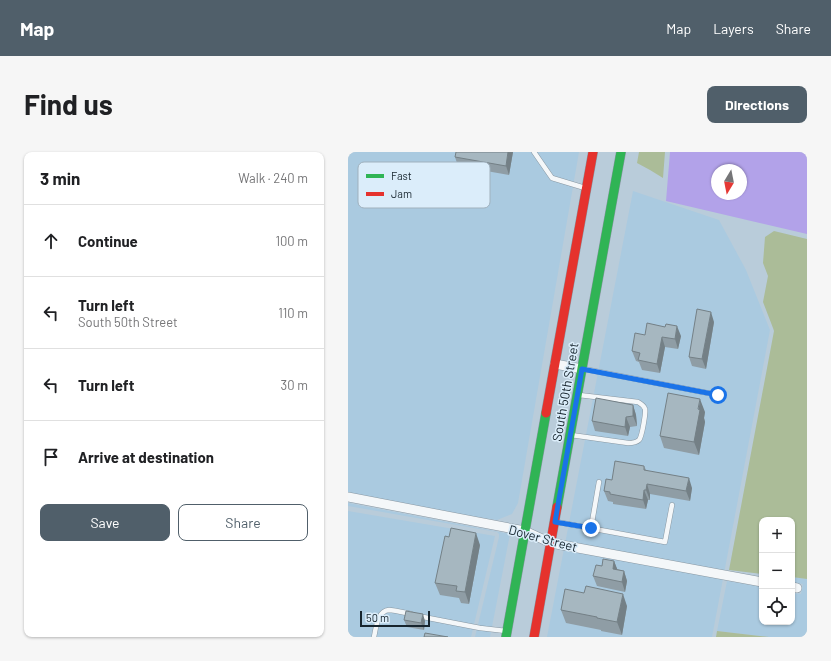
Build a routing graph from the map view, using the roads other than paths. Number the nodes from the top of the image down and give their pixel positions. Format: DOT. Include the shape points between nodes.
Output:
graph roads {
  1 [pos="534,152"];
  2 [pos="593,152"];
  3 [pos="621,152"];
  4 [pos="586,188"];
  5 [pos="555,364"];
  6 [pos="582,369"];
  7 [pos="578,394"];
  8 [pos="718,395"];
  9 [pos="570,435"];
  10 [pos="600,482"];
  11 [pos="348,498"];
  12 [pos="672,505"];
  13 [pos="555,522"];
  14 [pos="591,528"];
  15 [pos="525,531"];
  16 [pos="551,543"];
  17 [pos="759,581"];
  18 [pos="507,634"];
  19 [pos="374,637"];
  20 [pos="534,637"];
  1 -- 4 [label="lane" via="552,178"];
  2 -- 4 [label="main road, South 50th Street"];
  3 -- 6 [label="main road, South 50th Street"];
  4 -- 5 [label="main road, South 50th Street"];
  5 -- 6 [label="street"];
  5 -- 15 [label="main road, South 50th Street"];
  6 -- 7 [label="main road, South 50th Street"];
  6 -- 8 [label="lane"];
  7 -- 9 [label="main road, South 50th Street"];
  7 -- 9 [label="lane" via="642,404 645,409 642,436 634,443 628,443"];
  9 -- 13 [label="main road, South 50th Street"];
  10 -- 14 [label="lane"];
  11 -- 15 [label="street, Dover Street"];
  12 -- 14 [label="lane" via="665,542"];
  13 -- 14 [label="lane"];
  13 -- 16 [label="main road, South 50th Street"];
  15 -- 16 [label="street, Dover Street"];
  15 -- 18 [label="main road, South 50th Street"];
  16 -- 17 [label="street, Dover Street"];
  16 -- 20 [label="main road, South 50th Street"];
  18 -- 19 [label="lane" via="388,610 382,612 379,617"];
}
